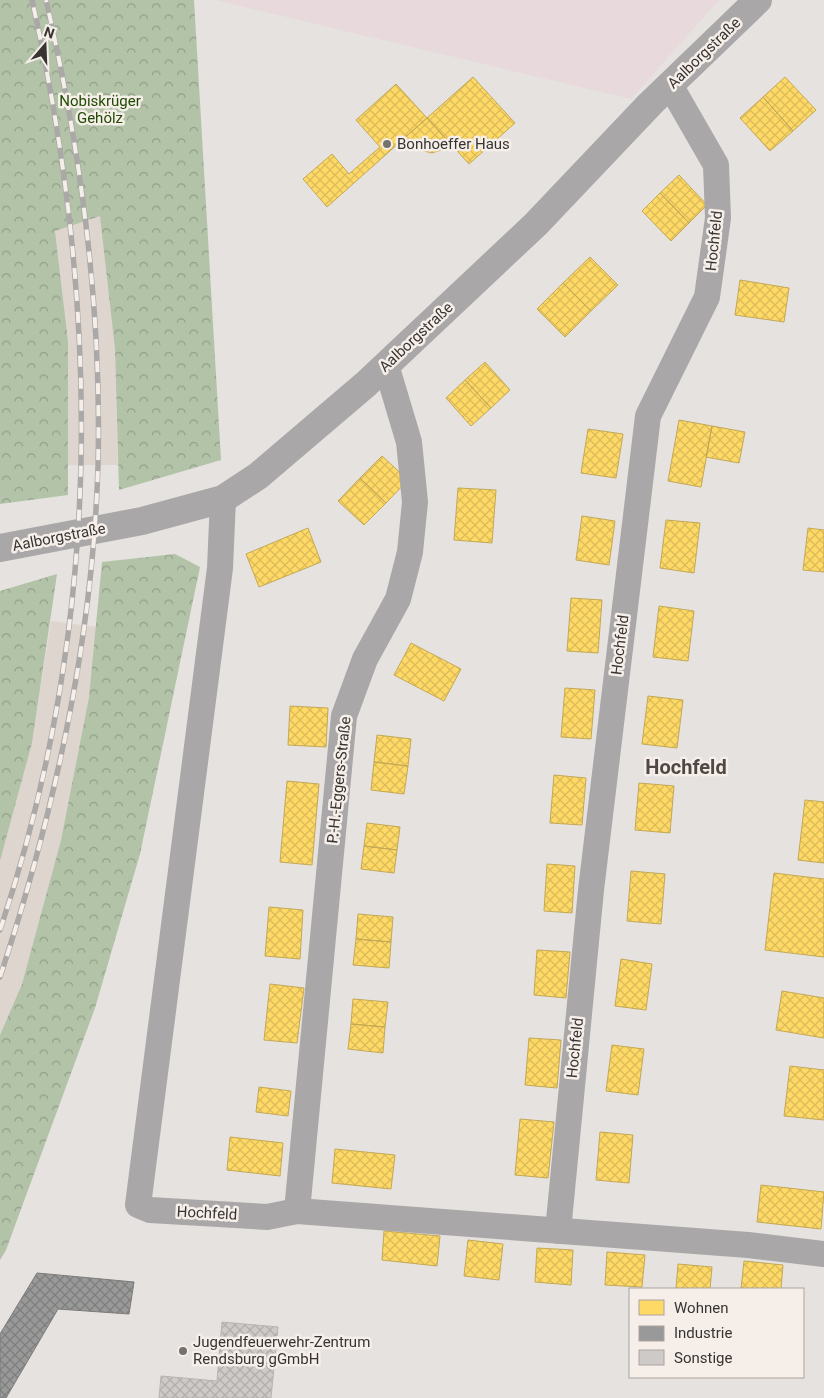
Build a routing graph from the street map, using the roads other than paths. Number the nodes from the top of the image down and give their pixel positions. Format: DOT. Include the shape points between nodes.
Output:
graph roads {
  1 [pos="758,0"];
  2 [pos="670,85"];
  3 [pos="386,365"];
  4 [pos="223,499"];
  5 [pos="0,548"];
  6 [pos="296,1211"];
  7 [pos="558,1230"];
  8 [pos="824,1254"];
  1 -- 2 [label="street, Aalborgstraße"];
  2 -- 3 [label="street, Aalborgstraße" via="536,224"];
  2 -- 7 [label="street, Hochfeld" via="716,165 718,218 707,297 648,416 591,890"];
  3 -- 4 [label="street, Aalborgstraße" via="258,476"];
  3 -- 6 [label="street, P.-H.-Eggers-Straße" via="410,442 415,502 410,552 398,599 365,659 344,716"];
  4 -- 5 [label="street, Aalborgstraße" via="142,521"];
  4 -- 6 [label="street, Hochfeld" via="220,568 138,1205 150,1210 267,1217"];
  6 -- 7 [label="street, Hochfeld"];
  7 -- 8 [label="street, Hochfeld"];
}
